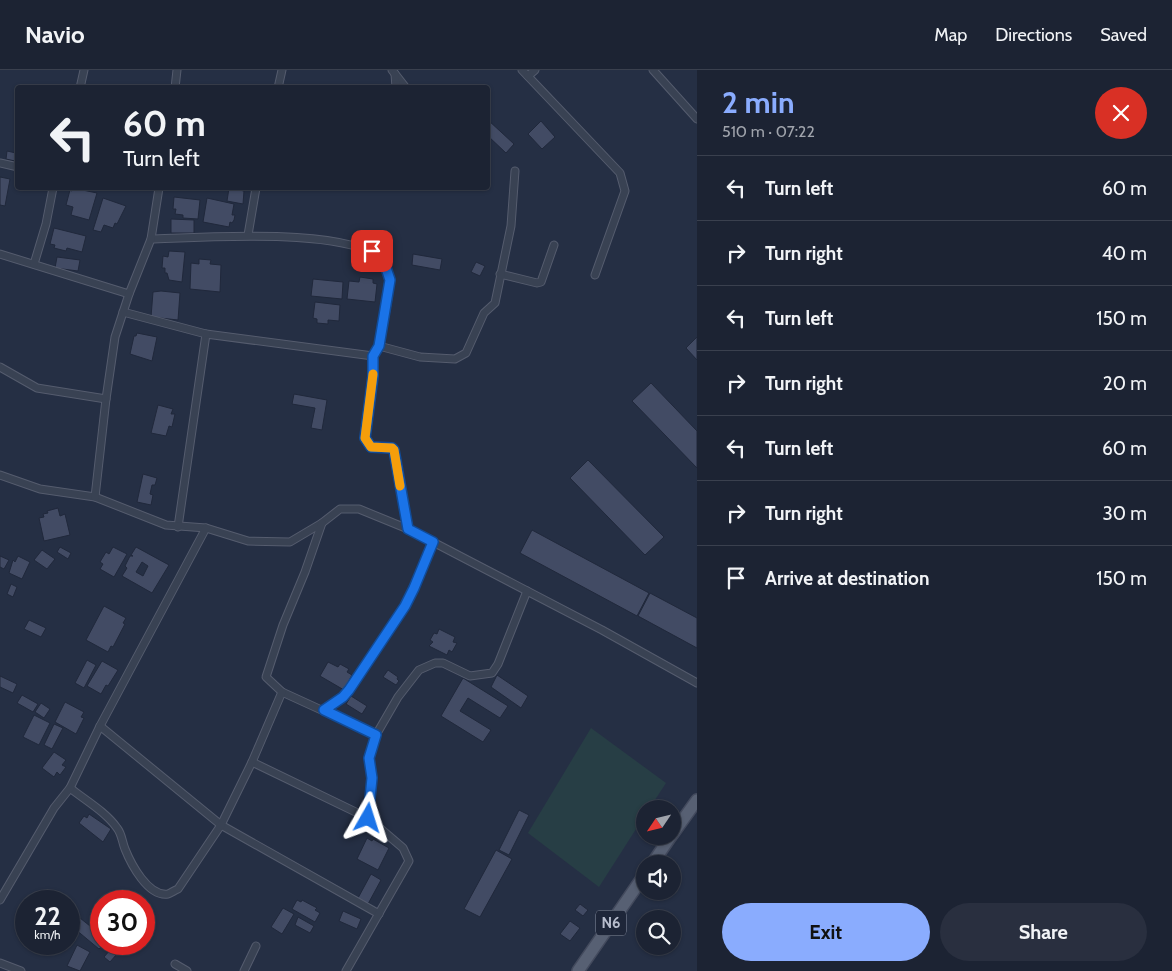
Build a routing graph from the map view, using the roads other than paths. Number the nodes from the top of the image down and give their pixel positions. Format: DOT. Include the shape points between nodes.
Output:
graph roads {
  1 [pos="84,70"];
  2 [pos="177,70"];
  3 [pos="282,70"];
  4 [pos="522,70"];
  5 [pos="535,70"];
  6 [pos="653,70"];
  7 [pos="394,72"];
  8 [pos="528,76"];
  9 [pos="81,85"];
  10 [pos="175,85"];
  11 [pos="279,85"];
  12 [pos="396,85"];
  13 [pos="404,85"];
  14 [pos="697,119"];
  15 [pos="0,163"];
  16 [pos="15,166"];
  17 [pos="515,171"];
  18 [pos="53,190"];
  19 [pos="159,190"];
  20 [pos="256,190"];
  21 [pos="248,235"];
  22 [pos="151,239"];
  23 [pos="554,245"];
  24 [pos="0,254"];
  25 [pos="34,264"];
  26 [pos="500,274"];
  27 [pos="595,275"];
  28 [pos="129,294"];
  29 [pos="123,312"];
  30 [pos="206,334"];
  31 [pos="379,346"];
  32 [pos="373,356"];
  33 [pos="0,367"];
  34 [pos="106,399"];
  35 [pos="0,475"];
  36 [pos="95,497"];
  37 [pos="322,523"];
  38 [pos="178,527"];
  39 [pos="206,528"];
  40 [pos="408,529"];
  41 [pos="433,542"];
  42 [pos="527,591"];
  43 [pos="697,683"];
  44 [pos="282,692"];
  45 [pos="324,710"];
  46 [pos="100,726"];
  47 [pos="376,735"];
  48 [pos="252,762"];
  49 [pos="70,788"];
  50 [pos="697,800"];
  51 [pos="368,818"];
  52 [pos="681,822"];
  53 [pos="221,824"];
  54 [pos="636,887"];
  55 [pos="0,900"];
  56 [pos="379,914"];
  57 [pos="256,946"];
  58 [pos="0,963"];
  59 [pos="175,964"];
  60 [pos="21,971"];
  61 [pos="187,971"];
  62 [pos="244,971"];
  63 [pos="346,971"];
  64 [pos="578,971"];
  1 -- 9 [label="street"];
  2 -- 10 [label="street"];
  3 -- 11 [label="street"];
  4 -- 8 [label="street"];
  5 -- 8 [label="street"];
  6 -- 14 [label="street"];
  7 -- 12 [label="street"];
  7 -- 13 [label="street"];
  8 -- 27 [label="street" via="620,173 624,182 625,190"];
  15 -- 16 [label="street"];
  17 -- 26 [label="street" via="511,226"];
  18 -- 25 [label="street"];
  19 -- 22 [label="street"];
  20 -- 21 [label="street"];
  21 -- 22 [label="street"];
  21 -- 31 [label="street" via="336,241 372,251 380,257 390,280"];
  22 -- 28 [label="street"];
  23 -- 26 [label="street" via="541,282"];
  24 -- 25 [label="street"];
  25 -- 28 [label="street"];
  26 -- 31 [label="street" via="495,303 484,313 466,353 460,358 420,357"];
  28 -- 29 [label="street"];
  29 -- 30 [label="street"];
  29 -- 34 [label="street" via="115,337"];
  30 -- 32 [label="street"];
  30 -- 38 [label="street"];
  31 -- 32 [label="street"];
  32 -- 40 [label="street" via="365,438 371,447 394,450"];
  33 -- 34 [label="street" via="37,388"];
  34 -- 36 [label="street"];
  35 -- 36 [label="street" via="40,489"];
  36 -- 38 [label="street"];
  37 -- 39 [label="street" via="290,542 248,540"];
  37 -- 40 [label="street" via="333,513 347,508 359,509"];
  37 -- 44 [label="street" via="266,675"];
  38 -- 39 [label="street"];
  39 -- 46 [label="street"];
  40 -- 41 [label="street"];
  41 -- 42 [label="street"];
  41 -- 45 [label="street" via="405,606 349,690"];
  42 -- 43 [label="street"];
  42 -- 47 [label="street" via="492,673 470,676 443,663 428,665 398,697"];
  44 -- 45 [label="street"];
  44 -- 48 [label="street"];
  45 -- 47 [label="street"];
  46 -- 49 [label="street"];
  46 -- 53 [label="street"];
  47 -- 51 [label="street" via="369,758 372,778"];
  48 -- 51 [label="street"];
  48 -- 53 [label="street"];
  49 -- 53 [label="street" via="111,820 140,878 159,893 168,894 178,889"];
  49 -- 55 [label="street" via="54,808"];
  50 -- 52 [label="main road"];
  51 -- 56 [label="street" via="403,848 409,861"];
  53 -- 56 [label="street"];
  54 -- 64 [label="main road, N6"];
  56 -- 63 [label="street"];
  57 -- 62 [label="street"];
  58 -- 60 [label="street"];
  59 -- 61 [label="street"];
}
